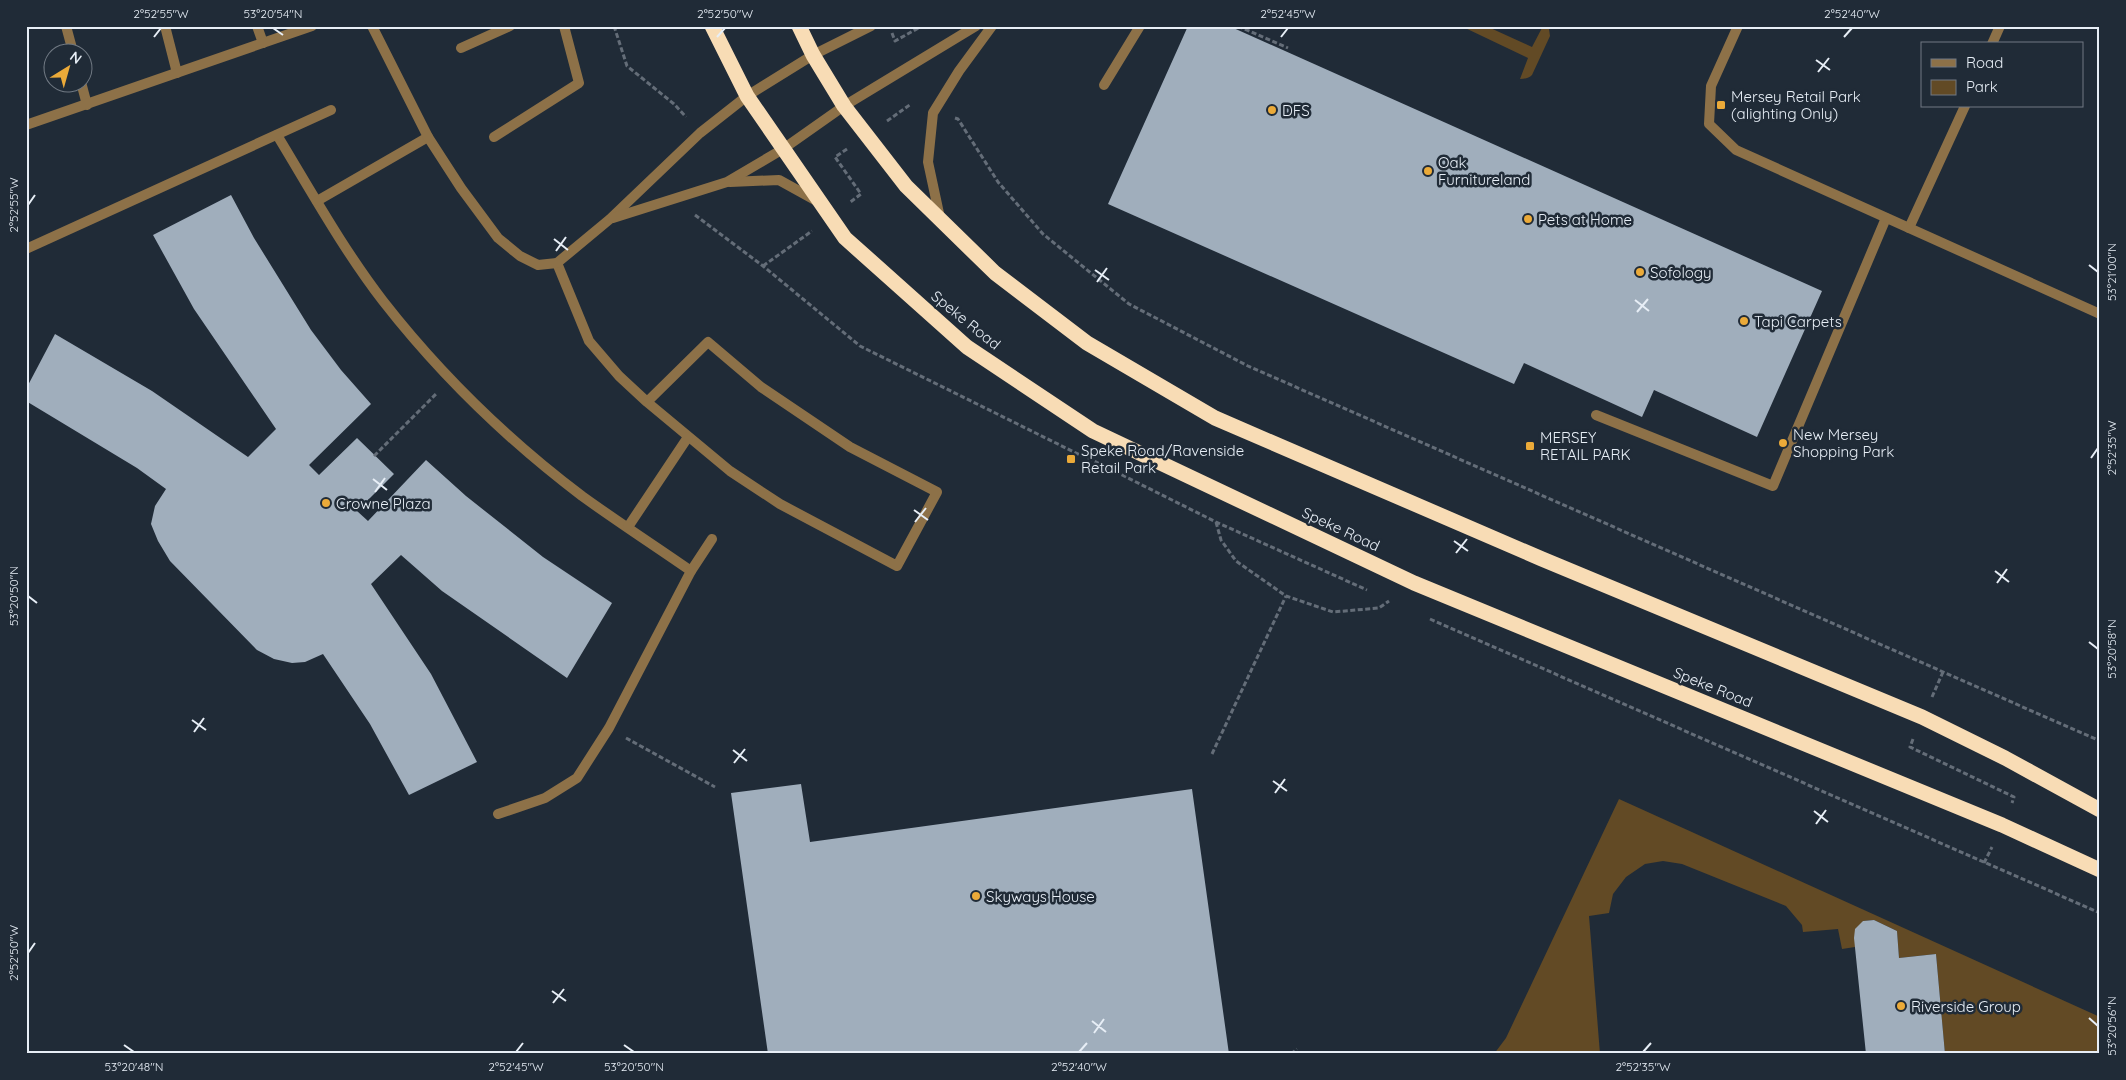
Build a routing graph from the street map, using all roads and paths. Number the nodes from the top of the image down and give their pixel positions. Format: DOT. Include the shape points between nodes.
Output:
graph roads {
  1 [pos="66,26"];
  2 [pos="165,26"];
  3 [pos="257,26"];
  4 [pos="312,26"];
  5 [pos="372,26"];
  6 [pos="510,26"];
  7 [pos="564,26"];
  8 [pos="614,26"];
  9 [pos="712,26"];
  10 [pos="799,26"];
  11 [pos="871,26"];
  12 [pos="888,26"];
  13 [pos="922,26"];
  14 [pos="976,26"];
  15 [pos="992,26"];
  16 [pos="1140,26"];
  17 [pos="1238,26"];
  18 [pos="1738,26"];
  19 [pos="2000,26"];
  20 [pos="70,42"];
  21 [pos="1993,42"];
  22 [pos="263,43"];
  23 [pos="462,48"];
  24 [pos="1288,48"];
  25 [pos="813,55"];
  26 [pos="177,73"];
  27 [pos="1104,85"];
  28 [pos="83,92"];
  29 [pos="747,96"];
  30 [pos="86,104"];
  31 [pos="844,106"];
  32 [pos="1963,108"];
  33 [pos="332,110"];
  34 [pos="958,119"];
  35 [pos="26,125"];
  36 [pos="700,133"];
  37 [pos="277,135"];
  38 [pos="494,137"];
  39 [pos="428,138"];
  40 [pos="783,149"];
  41 [pos="726,182"];
  42 [pos="685,194"];
  43 [pos="316,200"];
  44 [pos="820,203"];
  45 [pos="1886,218"];
  46 [pos="610,219"];
  47 [pos="940,219"];
  48 [pos="1909,228"];
  49 [pos="26,249"];
  50 [pos="557,263"];
  51 [pos="2100,314"];
  52 [pos="452,379"];
  53 [pos="647,402"];
  54 [pos="1596,415"];
  55 [pos="688,437"];
  56 [pos="374,456"];
  57 [pos="1216,522"];
  58 [pos="628,527"];
  59 [pos="712,539"];
  60 [pos="691,571"];
  61 [pos="1372,593"];
  62 [pos="1286,596"];
  63 [pos="1381,597"];
  64 [pos="1389,601"];
  65 [pos="1398,605"];
  66 [pos="1426,617"];
  67 [pos="1943,672"];
  68 [pos="1922,718"];
  69 [pos="609,728"];
  70 [pos="2100,741"];
  71 [pos="1212,754"];
  72 [pos="715,787"];
  73 [pos="2100,810"];
  74 [pos="498,814"];
  75 [pos="2002,825"];
  76 [pos="1984,863"];
  77 [pos="2100,870"];
  78 [pos="2100,913"];
  79 [pos="1297,1049"];
  80 [pos="1291,1054"];
  1 -- 20 [label="street"];
  2 -- 26 [label="street"];
  3 -- 22 [label="street"];
  4 -- 22 [label="street"];
  5 -- 39 [label="street"];
  6 -- 23 [label="street"];
  7 -- 38 [label="street" via="578,83"];
  8 -- 36 [label="path" via="627,66 674,104"];
  9 -- 29 [label="highway, Speke Road"];
  10 -- 25 [label="highway"];
  11 -- 25 [label="street"];
  12 -- 13 [label="path" via="895,40"];
  14 -- 31 [label="street"];
  15 -- 47 [label="street" via="933,113 928,162"];
  16 -- 27 [label="street"];
  17 -- 24 [label="path"];
  18 -- 45 [label="street" via="1711,86 1710,124 1736,150"];
  19 -- 21 [label="street"];
  22 -- 26 [label="street"];
  25 -- 29 [label="street"];
  25 -- 31 [label="highway"];
  26 -- 30 [label="street"];
  28 -- 30 [label="street"];
  29 -- 36 [label="street"];
  29 -- 40 [label="highway, Speke Road"];
  30 -- 35 [label="street"];
  31 -- 40 [label="street"];
  31 -- 47 [label="highway" via="906,186"];
  32 -- 48 [label="street"];
  33 -- 37 [label="street"];
  34 -- 67 [label="path" via="998,182 1044,234 1129,304 1248,366"];
  36 -- 46 [label="street"];
  37 -- 43 [label="street"];
  37 -- 49 [label="street"];
  39 -- 43 [label="street"];
  39 -- 50 [label="street" via="498,238 520,256 538,265"];
  40 -- 41 [label="street"];
  40 -- 44 [label="highway, Speke Road"];
  41 -- 42 [label="street"];
  41 -- 44 [label="street" via="779,180"];
  42 -- 46 [label="street"];
  42 -- 57 [label="path" via="689,212 763,266 860,346"];
  43 -- 52 [label="street" via="382,299"];
  44 -- 75 [label="highway, Speke Road" via="845,238 967,347 1094,431 1414,583"];
  45 -- 48 [label="street"];
  45 -- 54 [label="street" via="1773,486"];
  46 -- 50 [label="street"];
  47 -- 68 [label="highway" via="995,273 1088,343 1215,418"];
  48 -- 51 [label="street"];
  50 -- 53 [label="street" via="589,341"];
  52 -- 56 [label="path"];
  52 -- 58 [label="street" via="496,424 543,464"];
  53 -- 55 [label="street"];
  53 -- 55 [label="street" via="708,342 762,387 850,447 937,492 898,566 780,504 730,471"];
  55 -- 58 [label="street"];
  57 -- 61 [label="path"];
  57 -- 62 [label="path" via="1221,540 1236,561"];
  58 -- 60 [label="street"];
  59 -- 60 [label="street"];
  60 -- 69 [label="street"];
  62 -- 64 [label="path" via="1332,612 1379,608"];
  62 -- 71 [label="path"];
  63 -- 64 [label="path"];
  64 -- 65 [label="path"];
  66 -- 76 [label="path"];
  67 -- 68 [label="path"];
  67 -- 70 [label="path"];
  68 -- 73 [label="highway" via="2005,758"];
  68 -- 75 [label="path" via="1910,748 2014,797"];
  69 -- 72 [label="path"];
  69 -- 74 [label="street" via="577,778 545,798"];
  75 -- 76 [label="path"];
  75 -- 77 [label="highway, Speke Road"];
  76 -- 78 [label="path"];
  79 -- 80 [label="path"];
}
